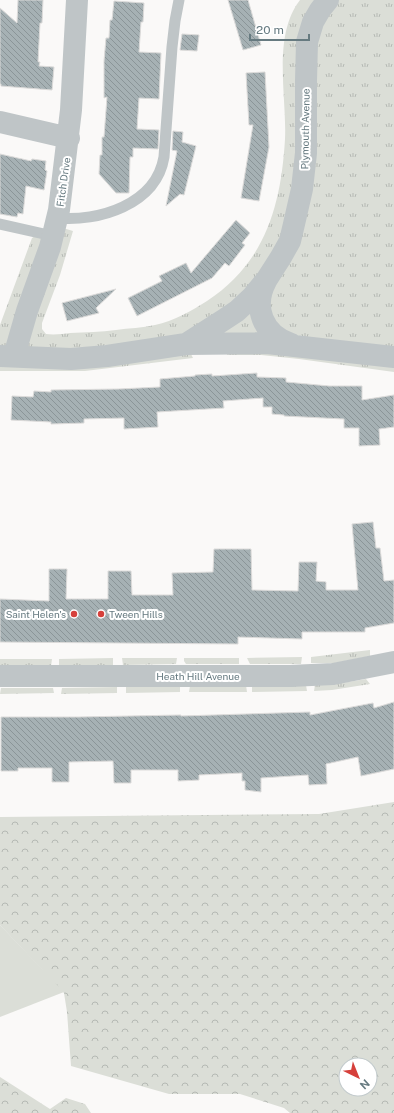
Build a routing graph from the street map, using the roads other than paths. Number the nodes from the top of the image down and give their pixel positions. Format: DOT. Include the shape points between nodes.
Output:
graph roads {
  1 [pos="77,0"];
  2 [pos="179,0"];
  3 [pos="328,0"];
  4 [pos="0,122"];
  5 [pos="68,138"];
  6 [pos="0,224"];
  7 [pos="55,227"];
  8 [pos="267,279"];
  9 [pos="186,344"];
  10 [pos="294,345"];
  11 [pos="7,356"];
  12 [pos="394,357"];
  13 [pos="394,662"];
  14 [pos="0,676"];
  1 -- 5 [label="street, Fitch Drive"];
  2 -- 7 [label="lane" via="172,47 164,158 158,174 144,192 119,209"];
  3 -- 8 [label="street, Plymouth Avenue" via="313,22 307,42 306,147 299,206 290,240"];
  4 -- 5 [label="street"];
  5 -- 7 [label="street, Fitch Drive"];
  6 -- 7 [label="lane"];
  7 -- 11 [label="street, Fitch Drive" via="23,324"];
  8 -- 9 [label="street, Plymouth Avenue" via="237,311"];
  8 -- 10 [label="street, Plymouth Avenue" via="260,298 262,319 275,336"];
  9 -- 10 [label="street, Plymouth Avenue"];
  9 -- 11 [label="street, Plymouth Avenue" via="71,359"];
  10 -- 12 [label="street, Plymouth Avenue"];
  13 -- 14 [label="street, Heath Hill Avenue" via="333,674 290,676"];
}
